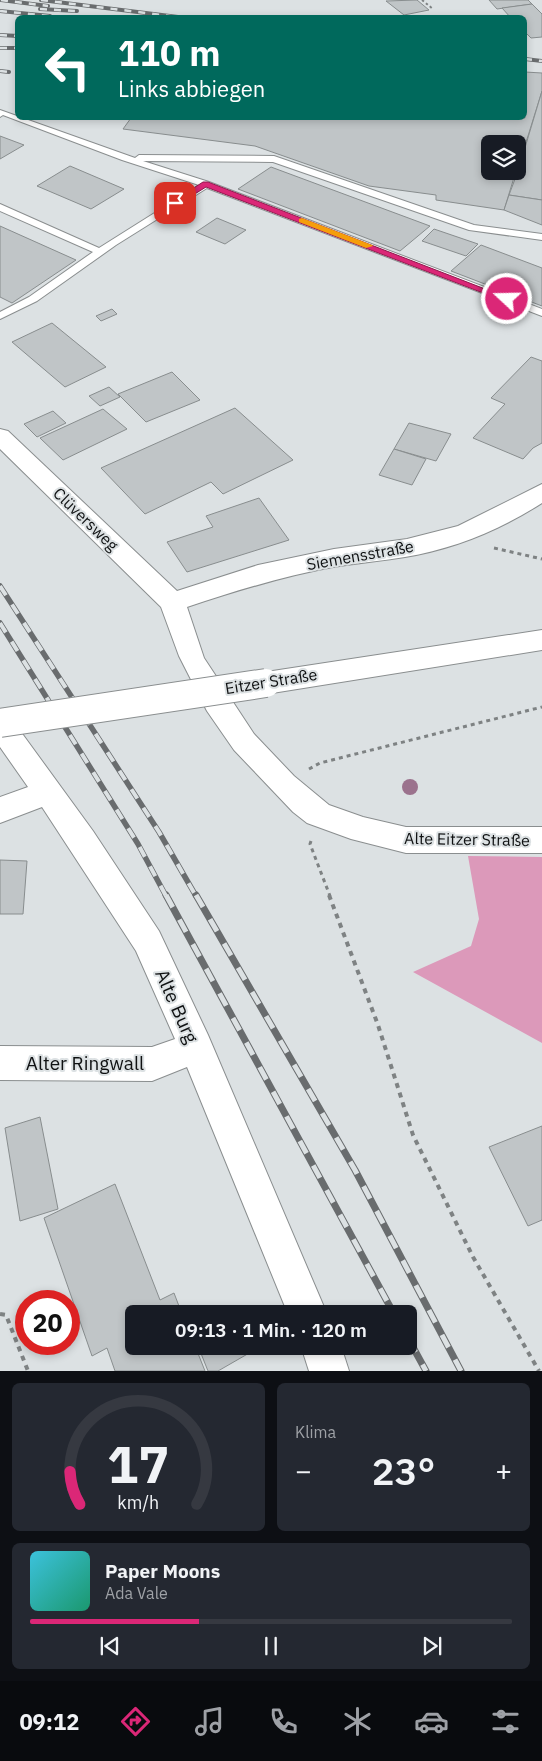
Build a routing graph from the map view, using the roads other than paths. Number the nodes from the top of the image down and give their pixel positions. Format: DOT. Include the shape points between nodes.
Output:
graph roads {
  1 [pos="0,114"];
  2 [pos="15,117"];
  3 [pos="23,120"];
  4 [pos="125,158"];
  5 [pos="206,184"];
  6 [pos="0,207"];
  7 [pos="542,237"];
  8 [pos="100,252"];
  9 [pos="542,313"];
  10 [pos="0,316"];
  11 [pos="0,436"];
  12 [pos="542,492"];
  13 [pos="172,602"];
  14 [pos="542,640"];
  15 [pos="0,724"];
  16 [pos="48,791"];
  17 [pos="0,810"];
  18 [pos="542,840"];
  19 [pos="196,1047"];
  20 [pos="0,1063"];
  21 [pos="304,1305"];
  22 [pos="324,1355"];
  23 [pos="329,1371"];
  1 -- 2 [label="lane"];
  3 -- 4 [label="lane"];
  4 -- 5 [label="lane"];
  4 -- 7 [label="lane" via="274,159 472,228"];
  5 -- 8 [label="lane"];
  5 -- 9 [label="lane"];
  6 -- 8 [label="lane"];
  8 -- 10 [label="lane" via="33,299"];
  11 -- 13 [label="street, Clüversweg"];
  12 -- 13 [label="street, Siemensstraße" via="510,512 464,533 407,548 334,558 258,574"];
  13 -- 18 [label="street, Alte Eitzer Straße" via="195,661 217,703 244,742 302,803 318,814 362,830 406,840"];
  14 -- 15 [label="street, Eitzer Straße, bridge"];
  15 -- 16 [label="street, Alte Burg"];
  16 -- 17 [label="street"];
  16 -- 19 [label="street, Alte Burg" via="148,941"];
  19 -- 20 [label="street, Alter Ringwall" via="152,1064"];
  19 -- 21 [label="street, Alte Burg"];
  22 -- 23 [label="street"];
}
